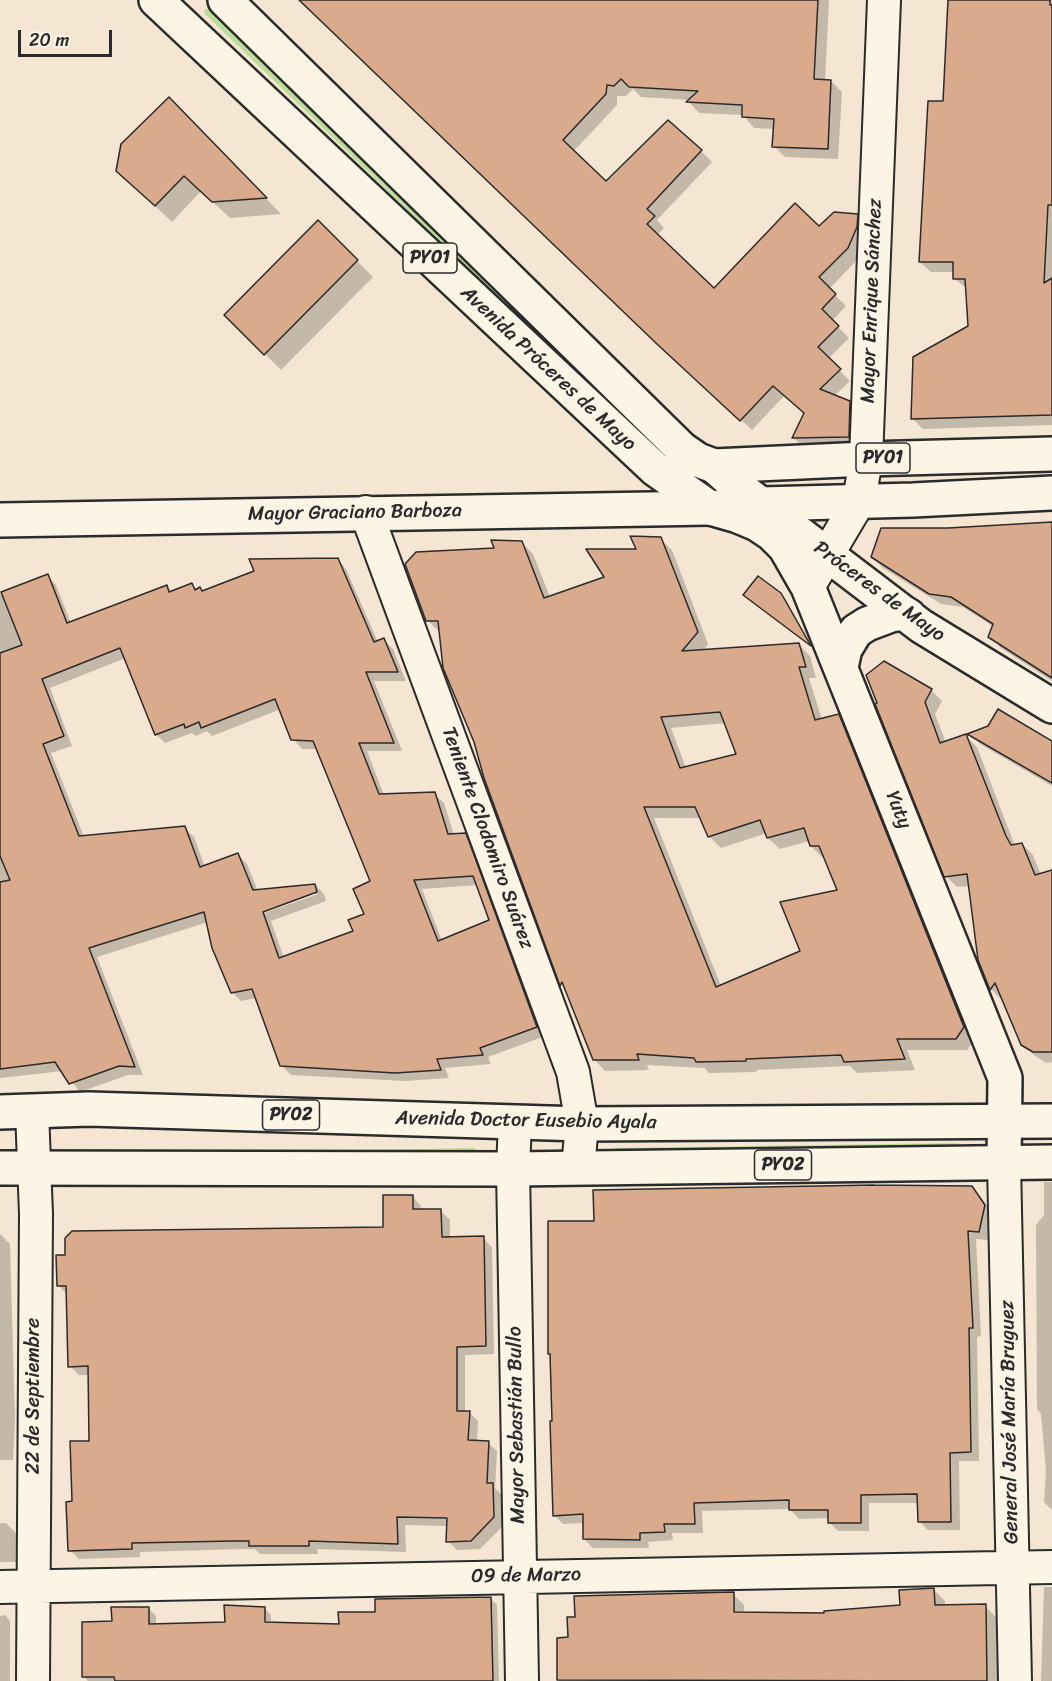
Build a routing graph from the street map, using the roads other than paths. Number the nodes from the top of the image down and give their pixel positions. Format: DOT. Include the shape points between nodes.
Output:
graph roads {
  1 [pos="156,0"];
  2 [pos="212,0"];
  3 [pos="225,0"];
  4 [pos="884,0"];
  5 [pos="306,80"];
  6 [pos="1052,454"];
  7 [pos="866,459"];
  8 [pos="714,466"];
  9 [pos="1052,493"];
  10 [pos="859,501"];
  11 [pos="760,504"];
  12 [pos="710,508"];
  13 [pos="366,512"];
  14 [pos="0,520"];
  15 [pos="827,554"];
  16 [pos="808,587"];
  17 [pos="909,616"];
  18 [pos="841,667"];
  19 [pos="1052,706"];
  20 [pos="32,1111"];
  21 [pos="0,1112"];
  22 [pos="1052,1121"];
  23 [pos="515,1122"];
  24 [pos="1005,1122"];
  25 [pos="582,1124"];
  26 [pos="1004,1162"];
  27 [pos="1052,1162"];
  28 [pos="0,1168"];
  29 [pos="578,1168"];
  30 [pos="34,1169"];
  31 [pos="513,1169"];
  32 [pos="1014,1567"];
  33 [pos="1052,1567"];
  34 [pos="519,1576"];
  35 [pos="33,1586"];
  36 [pos="0,1587"];
  37 [pos="33,1681"];
  38 [pos="522,1681"];
  39 [pos="1015,1681"];
  1 -- 12 [label="main road, Avenida Próceres de Mayo / PY01" via="655,469"];
  2 -- 5 [label="main road" via="281,68"];
  3 -- 5 [label="main road, Avenida Próceres de Mayo / PY01"];
  4 -- 7 [label="street, Mayor Enrique Sánchez"];
  5 -- 8 [label="main road, Avenida Próceres de Mayo / PY01" via="682,448"];
  6 -- 7 [label="main road, PY01"];
  7 -- 8 [label="main road, PY01"];
  7 -- 10 [label="street, Mayor Enrique Sánchez"];
  8 -- 11 [label="main road, Próceres de Mayo"];
  9 -- 10 [label="main road, PY01"];
  10 -- 11 [label="main road, PY01"];
  10 -- 15 [label="street, Mayor Enrique Sánchez"];
  11 -- 12 [label="main road, PY01"];
  11 -- 15 [label="main road, Próceres de Mayo"];
  12 -- 13 [label="main road, Mayor Graciano Barboza"];
  12 -- 16 [label="main road, Yuty" via="738,516 772,534"];
  13 -- 14 [label="main road, Mayor Graciano Barboza"];
  13 -- 25 [label="street, Teniente Clodomiro Suárez" via="564,1046"];
  15 -- 16 [label="street, Mayor Enrique Sánchez"];
  15 -- 17 [label="main road, Próceres de Mayo"];
  16 -- 18 [label="main road, Yuty"];
  17 -- 18 [label="main road" via="891,615 856,631 845,649"];
  17 -- 19 [label="main road, Próceres de Mayo"];
  18 -- 24 [label="main road, Yuty" via="1005,1078"];
  20 -- 21 [label="main road, Avenida Doctor Eusebio Ayala / PY02"];
  20 -- 23 [label="main road, Avenida Doctor Eusebio Ayala / PY02" via="89,1109"];
  20 -- 30 [label="street, 22 de Septiembre"];
  22 -- 24 [label="main road, Avenida Doctor Eusebio Ayala / PY02"];
  23 -- 25 [label="main road, Avenida Doctor Eusebio Ayala / PY02"];
  23 -- 31 [label="street"];
  24 -- 25 [label="main road, Avenida Doctor Eusebio Ayala / PY02"];
  24 -- 26 [label="main road, Yuty"];
  25 -- 29 [label="street, Teniente Clodomiro Suárez"];
  26 -- 27 [label="main road, PY02"];
  26 -- 29 [label="main road, PY02"];
  26 -- 32 [label="street, General José María Bruguez"];
  28 -- 30 [label="main road, PY02"];
  29 -- 31 [label="main road, PY02"];
  30 -- 31 [label="main road, PY02"];
  30 -- 35 [label="street, 22 de Septiembre"];
  31 -- 34 [label="street, Mayor Sebastián Bullo"];
  32 -- 33 [label="street, 09 de Marzo"];
  32 -- 34 [label="street, 09 de Marzo"];
  32 -- 39 [label="street, General José María Bruguez"];
  34 -- 35 [label="street, 09 de Marzo"];
  34 -- 38 [label="street, Mayor Sebastián Bullo"];
  35 -- 36 [label="street, 09 de Marzo"];
  35 -- 37 [label="street, 22 de Septiembre"];
}
